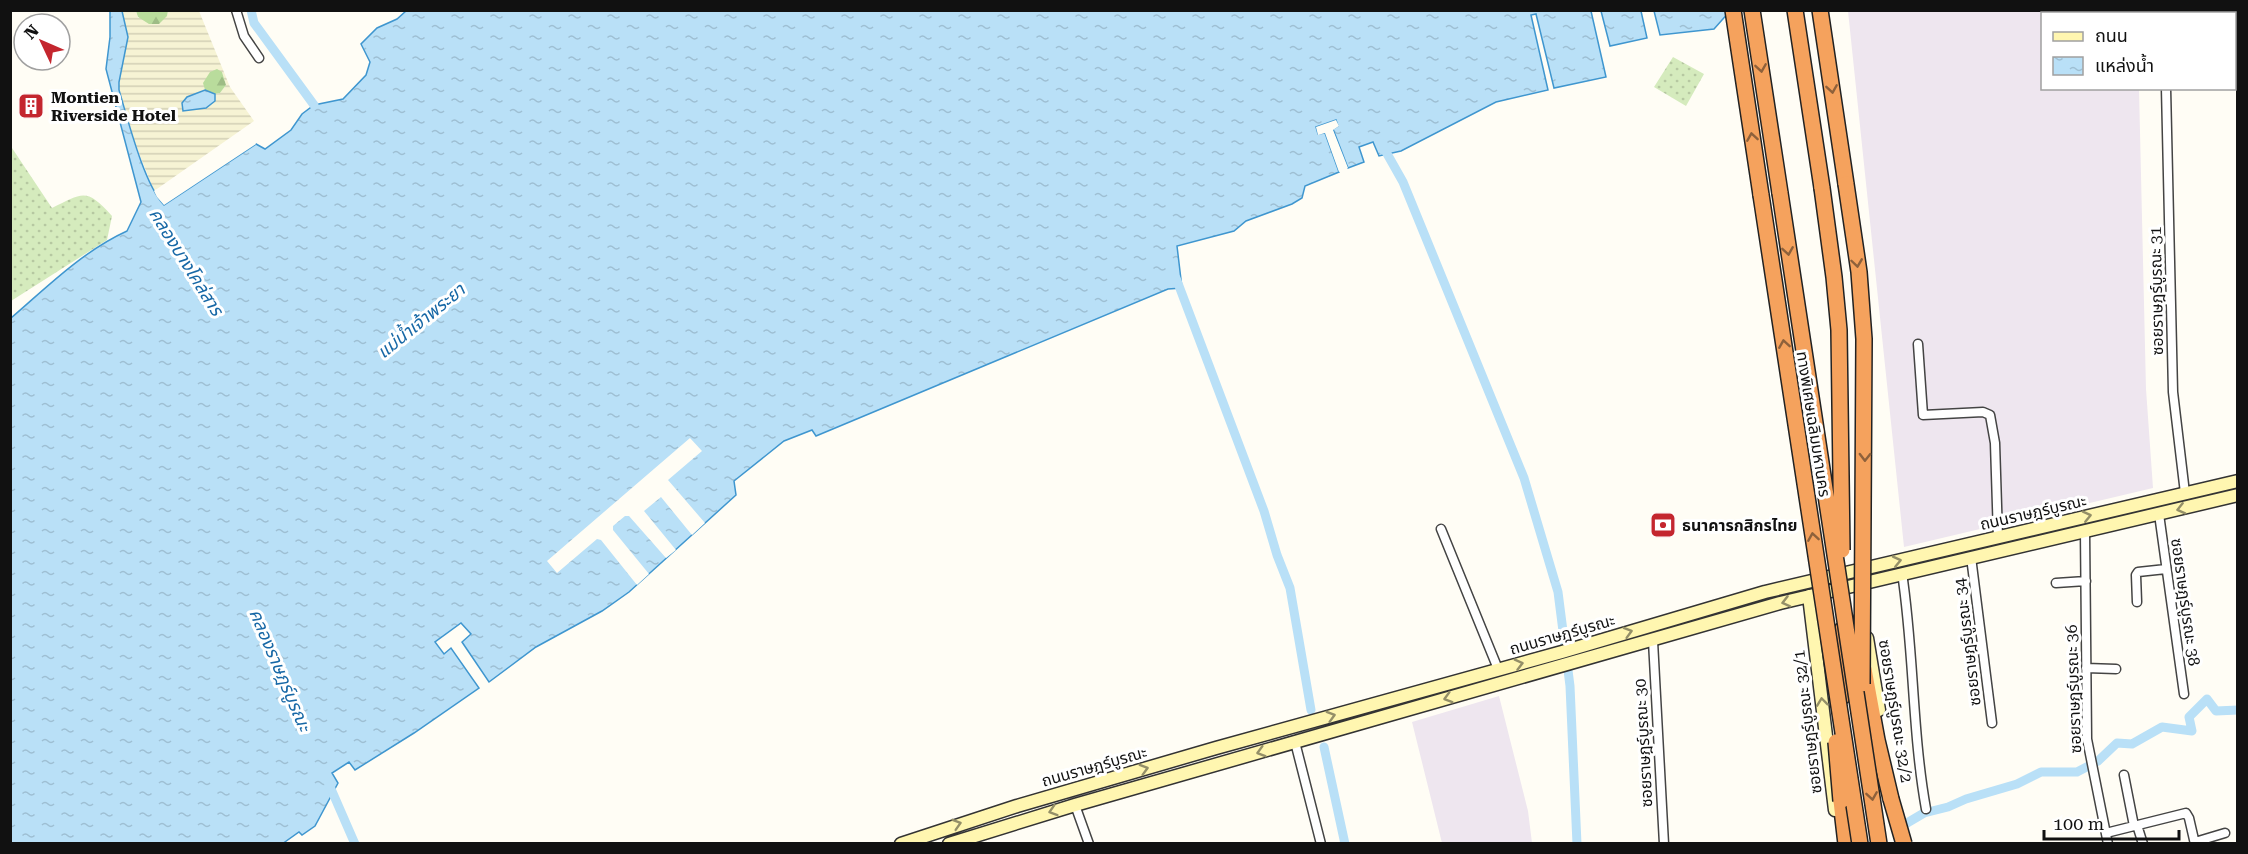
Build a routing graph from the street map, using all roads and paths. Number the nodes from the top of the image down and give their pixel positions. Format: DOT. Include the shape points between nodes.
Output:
graph roads {
  1 [pos="237,10"];
  2 [pos="1733,10"];
  3 [pos="1752,10"];
  4 [pos="1795,10"];
  5 [pos="1820,10"];
  6 [pos="259,58"];
  7 [pos="2166,90"];
  8 [pos="1918,344"];
  9 [pos="2238,481"];
  10 [pos="2185,493"];
  11 [pos="2238,495"];
  12 [pos="2159,514"];
  13 [pos="1441,529"];
  14 [pos="2085,531"];
  15 [pos="1998,537"];
  16 [pos="1971,557"];
  17 [pos="2166,569"];
  18 [pos="1902,573"];
  19 [pos="2086,581"];
  20 [pos="2056,583"];
  21 [pos="1858,584"];
  22 [pos="1809,596"];
  23 [pos="2137,602"];
  24 [pos="1842,627"];
  25 [pos="1653,640"];
  26 [pos="1569,657"];
  27 [pos="1862,660"];
  28 [pos="2086,668"];
  29 [pos="1498,669"];
  30 [pos="2116,669"];
  31 [pos="2184,694"];
  32 [pos="1992,723"];
  33 [pos="1295,742"];
  34 [pos="1865,760"];
  35 [pos="1848,762"];
  36 [pos="2124,775"];
  37 [pos="1076,805"];
  38 [pos="1926,809"];
  39 [pos="2135,825"];
  40 [pos="2106,833"];
  41 [pos="2225,833"];
  42 [pos="902,843"];
  43 [pos="949,843"];
  44 [pos="1089,843"];
  45 [pos="1321,843"];
  46 [pos="1664,843"];
  47 [pos="1839,843"];
  48 [pos="1846,843"];
  49 [pos="1860,843"];
  50 [pos="1879,843"];
  51 [pos="1902,843"];
  52 [pos="2108,843"];
  53 [pos="2143,843"];
  54 [pos="2195,843"];
  1 -- 6 [label="street" via="244,36"];
  49 -- 2 [label="highway, ทางพิเศษเฉลิมมหานคร, one-way, bridge"];
  3 -- 50 [label="highway, ทางพิเศษเฉลิมมหานคร, one-way, bridge"];
  4 -- 24 [label="highway, bridge" via="1837,304"];
  5 -- 27 [label="highway, one-way, bridge" via="1859,272 1864,339"];
  7 -- 10 [label="street, ซอยราษฎร์บูรณะ 31" via="2172,392"];
  8 -- 15 [label="street" via="1923,415 1990,415 1995,443"];
  9 -- 10 [label="main road, ถนนราษฎร์บูรณะ"];
  15 -- 10 [label="main road, ถนนราษฎร์บูรณะ, one-way"];
  11 -- 12 [label="main road, ถนนราษฎร์บูรณะ, one-way"];
  12 -- 14 [label="main road, ถนนราษฎร์บูรณะ"];
  12 -- 17 [label="street, ซอยราษฎร์บูรณะ 38"];
  13 -- 29 [label="street"];
  14 -- 16 [label="main road, ถนนราษฎร์บูรณะ"];
  14 -- 19 [label="street, ซอยราษฎร์บูรณะ 36"];
  26 -- 15 [label="main road, ถนนราษฎร์บูรณะ, one-way" via="1765,592"];
  16 -- 18 [label="main road, ถนนราษฎร์บูรณะ"];
  16 -- 32 [label="street, ซอยราษฎร์บูรณะ 34"];
  17 -- 23 [label="street" via="2138,572"];
  17 -- 31 [label="street, ซอยราษฎร์บูรณะ 38"];
  18 -- 21 [label="main road, ถนนราษฎร์บูรณะ"];
  18 -- 38 [label="street"];
  19 -- 20 [label="street"];
  19 -- 28 [label="street, ซอยราษฎร์บูรณะ 36"];
  21 -- 22 [label="main road, ถนนราษฎร์บูรณะ"];
  21 -- 51 [label="main road, ซอยราษฎร์บูรณะ 32/2"];
  22 -- 25 [label="main road, ถนนราษฎร์บูรณะ, one-way"];
  47 -- 22 [label="main road, ซอยราษฎร์บูรณะ 32/1, one-way"];
  24 -- 35 [label="highway, bridge"];
  24 -- 48 [label="highway, bridge" via="1836,732"];
  25 -- 26 [label="main road, ถนนราษฎร์บูรณะ"];
  25 -- 46 [label="street, ซอยราษฎร์บูรณะ 30"];
  29 -- 26 [label="main road, ถนนราษฎร์บูรณะ, one-way"];
  26 -- 33 [label="main road, ถนนราษฎร์บูรณะ, one-way"];
  27 -- 34 [label="highway, bridge"];
  27 -- 51 [label="highway, bridge"];
  28 -- 30 [label="street"];
  28 -- 40 [label="street, ซอยราษฎร์บูรณะ 36" via="2087,739"];
  42 -- 29 [label="main road, ถนนราษฎร์บูรณะ, one-way" via="1216,747"];
  33 -- 37 [label="main road, ถนนราษฎร์บูรณะ, one-way"];
  33 -- 45 [label="street"];
  36 -- 39 [label="street"];
  37 -- 43 [label="main road, ถนนราษฎร์บูรณะ, one-way"];
  37 -- 44 [label="street"];
  39 -- 40 [label="street"];
  39 -- 53 [label="street"];
  39 -- 54 [label="street" via="2186,813"];
  40 -- 52 [label="street, ซอยราษฎร์บูรณะ 36"];
  41 -- 54 [label="street"];
}
